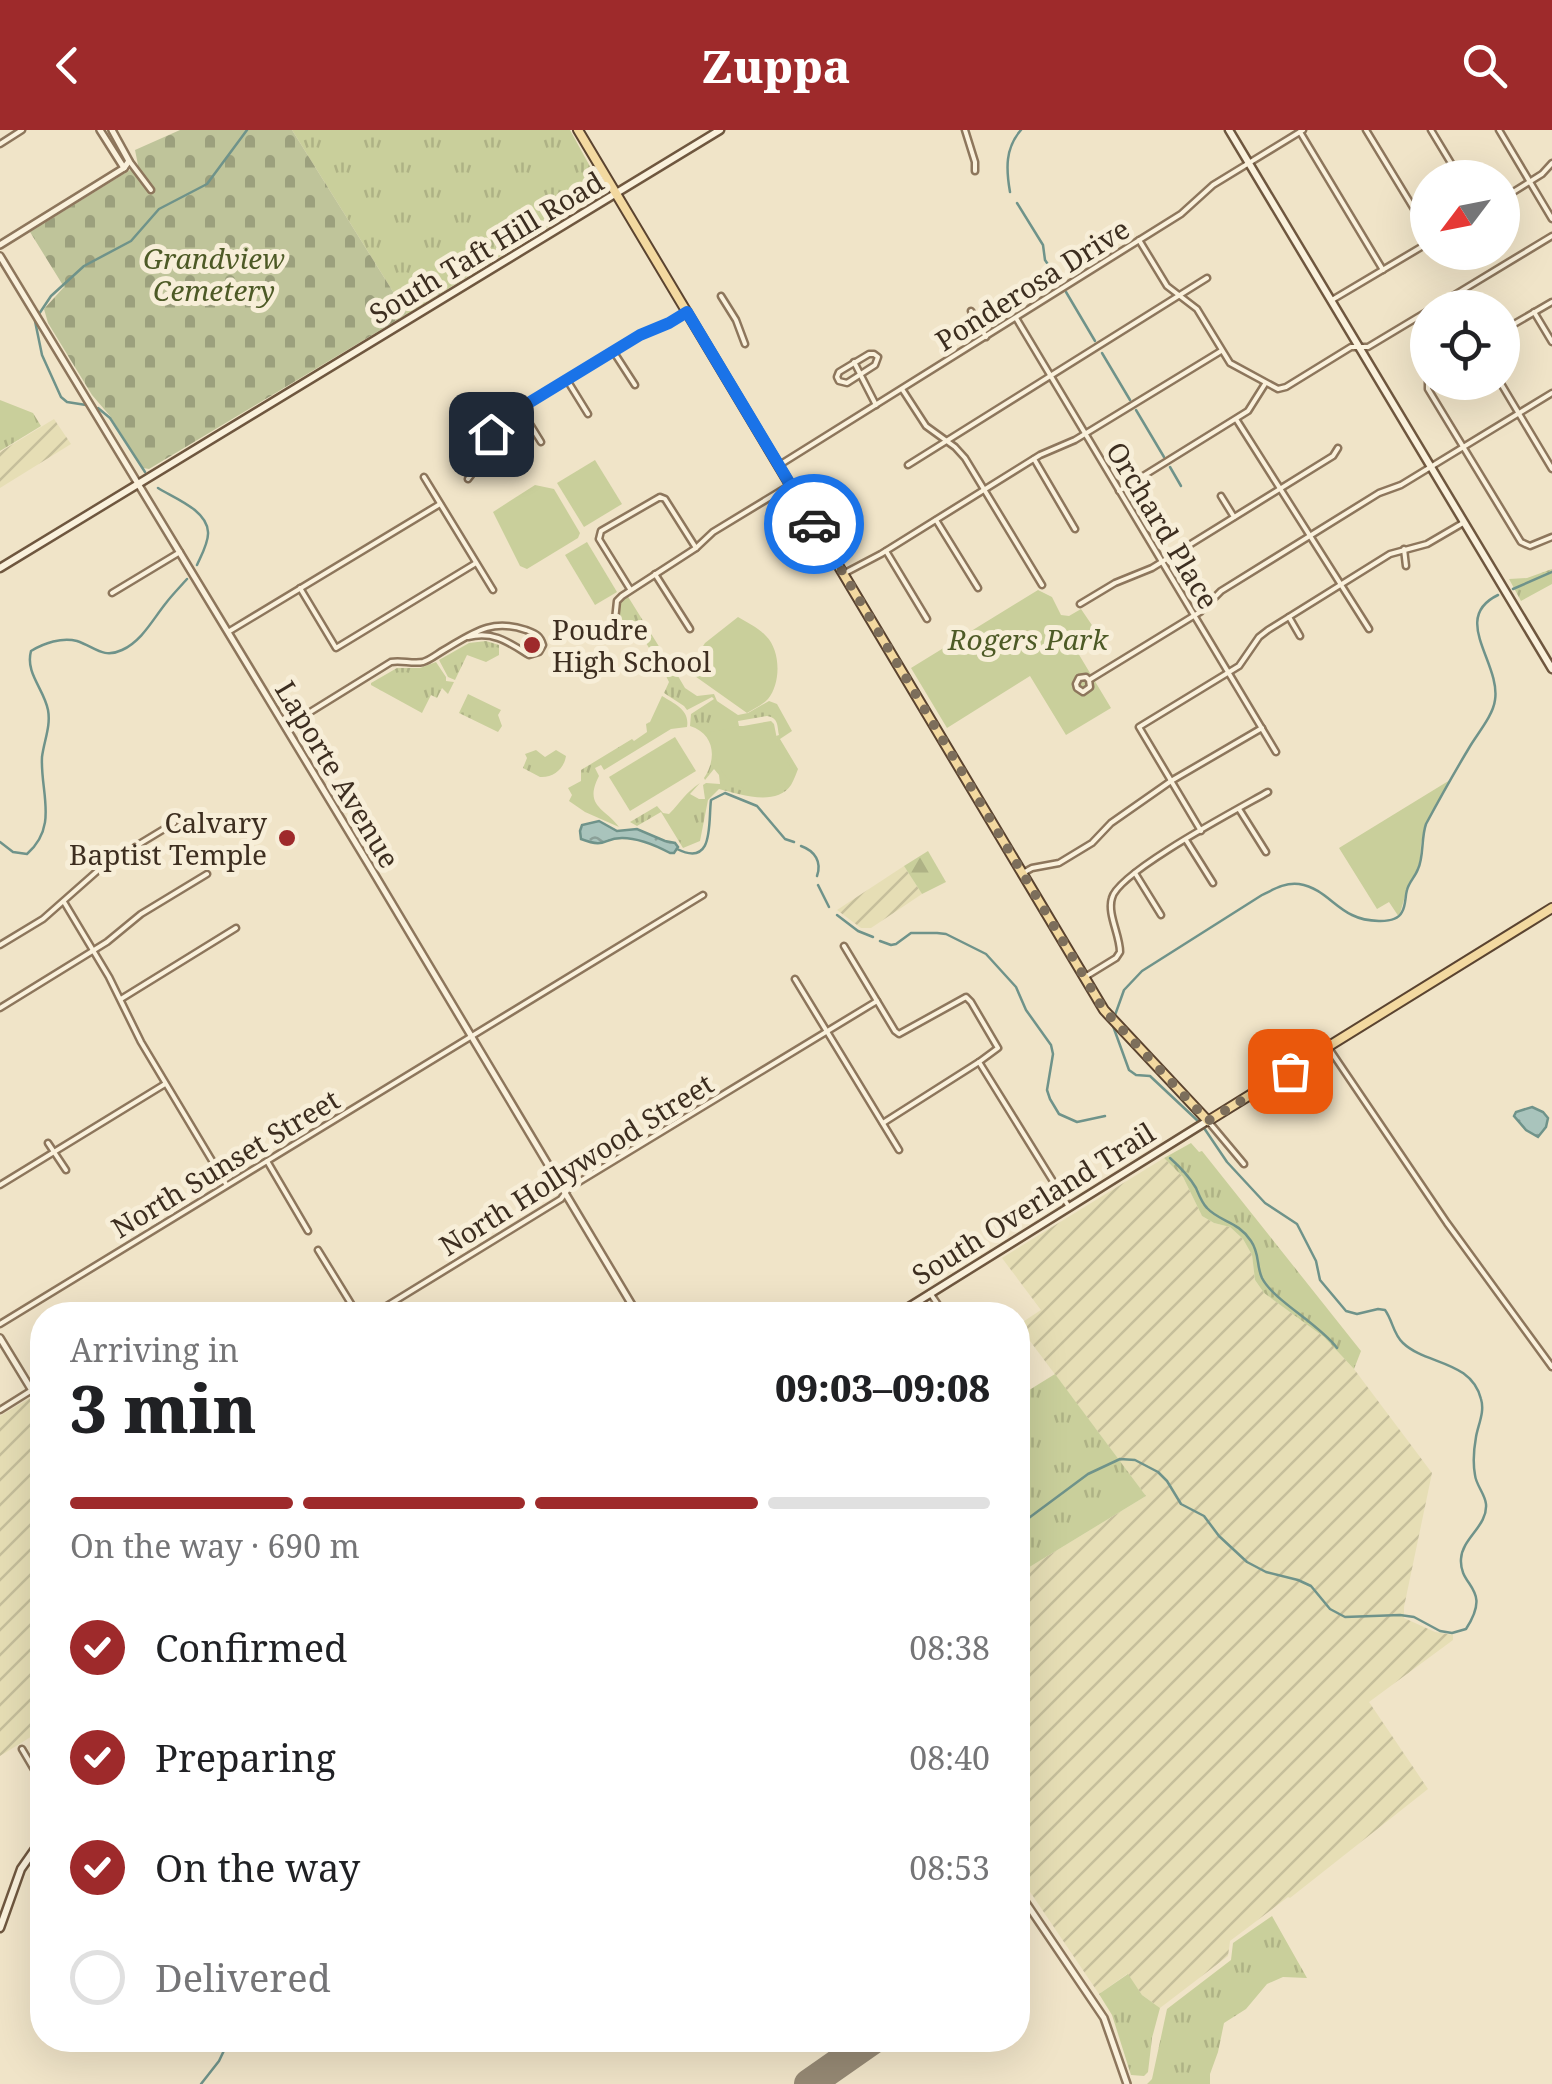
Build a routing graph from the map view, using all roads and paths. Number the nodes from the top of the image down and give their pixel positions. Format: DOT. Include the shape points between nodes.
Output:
graph roads {
  1 [pos="22,130"];
  2 [pos="100,130"];
  3 [pos="112,130"];
  4 [pos="578,130"];
  5 [pos="720,130"];
  6 [pos="965,130"];
  7 [pos="1230,130"];
  8 [pos="1366,130"];
  9 [pos="1431,130"];
  10 [pos="1499,130"];
  11 [pos="1302,131"];
  12 [pos="0,144"];
  13 [pos="1449,160"];
  14 [pos="129,161"];
  15 [pos="1552,162"];
  16 [pos="1249,163"];
  17 [pos="124,168"];
  18 [pos="975,172"];
  19 [pos="1530,182"];
  20 [pos="1520,188"];
  21 [pos="152,190"];
  22 [pos="616,194"];
  23 [pos="1410,202"];
  24 [pos="1552,219"];
  25 [pos="1552,236"];
  26 [pos="1139,240"];
  27 [pos="0,245"];
  28 [pos="1410,254"];
  29 [pos="0,256"];
  30 [pos="1382,270"];
  31 [pos="1207,278"];
  32 [pos="1462,290"];
  33 [pos="721,296"];
  34 [pos="1180,296"];
  35 [pos="1332,300"];
  36 [pos="1552,302"];
  37 [pos="971,311"];
  38 [pos="687,312"];
  39 [pos="1534,312"];
  40 [pos="1016,318"];
  41 [pos="1520,320"];
  42 [pos="1410,321"];
  43 [pos="986,336"];
  44 [pos="1552,342"];
  45 [pos="745,344"];
  46 [pos="1359,347"];
  47 [pos="614,351"];
  48 [pos="1221,351"];
  49 [pos="854,362"];
  50 [pos="861,374"];
  51 [pos="1051,376"];
  52 [pos="567,380"];
  53 [pos="1265,384"];
  54 [pos="634,385"];
  55 [pos="902,389"];
  56 [pos="1552,394"];
  57 [pos="1435,400"];
  58 [pos="1510,400"];
  59 [pos="876,405"];
  60 [pos="520,408"];
  61 [pos="588,414"];
  62 [pos="1518,414"];
  63 [pos="1236,419"];
  64 [pos="1086,434"];
  65 [pos="946,441"];
  66 [pos="475,442"];
  67 [pos="541,442"];
  68 [pos="487,446"];
  69 [pos="1463,447"];
  70 [pos="1338,448"];
  71 [pos="1034,459"];
  72 [pos="481,463"];
  73 [pos="908,464"];
  74 [pos="778,465"];
  75 [pos="1430,467"];
  76 [pos="1552,469"];
  77 [pos="491,470"];
  78 [pos="424,477"];
  79 [pos="468,478"];
  80 [pos="139,484"];
  81 [pos="790,485"];
  82 [pos="1281,488"];
  83 [pos="985,490"];
  84 [pos="1119,492"];
  85 [pos="1221,496"];
  86 [pos="440,504"];
  87 [pos="1234,517"];
  88 [pos="936,520"];
  89 [pos="1464,523"];
  90 [pos="1075,529"];
  91 [pos="1310,536"];
  92 [pos="1552,538"];
  93 [pos="696,548"];
  94 [pos="1404,550"];
  95 [pos="886,551"];
  96 [pos="180,552"];
  97 [pos="1162,562"];
  98 [pos="476,563"];
  99 [pos="1406,566"];
  100 [pos="0,568"];
  101 [pos="655,574"];
  102 [pos="844,574"];
  103 [pos="1342,584"];
  104 [pos="1042,585"];
  105 [pos="300,588"];
  106 [pos="978,588"];
  107 [pos="492,590"];
  108 [pos="630,590"];
  109 [pos="112,593"];
  110 [pos="1080,604"];
  111 [pos="1194,615"];
  112 [pos="1288,616"];
  113 [pos="927,619"];
  114 [pos="615,620"];
  115 [pos="690,629"];
  116 [pos="1369,629"];
  117 [pos="228,632"];
  118 [pos="468,636"];
  119 [pos="1300,636"];
  120 [pos="1551,664"];
  121 [pos="1228,673"];
  122 [pos="1089,680"];
  123 [pos="286,727"];
  124 [pos="1262,728"];
  125 [pos="1276,752"];
  126 [pos="1171,781"];
  127 [pos="1268,792"];
  128 [pos="1239,809"];
  129 [pos="174,822"];
  130 [pos="1201,831"];
  131 [pos="1186,840"];
  132 [pos="1266,852"];
  133 [pos="1023,873"];
  134 [pos="1135,873"];
  135 [pos="207,874"];
  136 [pos="1213,883"];
  137 [pos="703,895"];
  138 [pos="64,902"];
  139 [pos="1552,908"];
  140 [pos="1161,914"];
  141 [pos="236,928"];
  142 [pos="0,946"];
  143 [pos="844,946"];
  144 [pos="94,950"];
  145 [pos="1085,977"];
  146 [pos="795,979"];
  147 [pos="120,999"];
  148 [pos="877,1001"];
  149 [pos="0,1008"];
  150 [pos="828,1032"];
  151 [pos="471,1036"];
  152 [pos="1328,1047"];
  153 [pos="980,1062"];
  154 [pos="166,1084"];
  155 [pos="883,1123"];
  156 [pos="1204,1124"];
  157 [pos="48,1143"];
  158 [pos="900,1150"];
  159 [pos="54,1152"];
  160 [pos="267,1162"];
  161 [pos="1244,1164"];
  162 [pos="66,1170"];
  163 [pos="0,1185"];
  164 [pos="227,1186"];
  165 [pos="564,1192"];
  166 [pos="1069,1208"];
  167 [pos="308,1231"];
  168 [pos="318,1250"];
  169 [pos="930,1293"];
  170 [pos="36,1302"];
  171 [pos="350,1302"];
  172 [pos="393,1302"];
  173 [pos="630,1302"];
  174 [pos="916,1302"];
  175 [pos="936,1302"];
  176 [pos="30,1306"];
  177 [pos="0,1324"];
  178 [pos="0,1338"];
  179 [pos="1552,1366"];
  180 [pos="30,1387"];
  181 [pos="30,1391"];
  182 [pos="0,1410"];
  183 [pos="22,1749"];
  184 [pos="30,1761"];
  185 [pos="30,1856"];
  186 [pos="1030,1909"];
  187 [pos="0,1928"];
  188 [pos="1127,2084"];
  1 -- 12 [label="street"];
  2 -- 17 [label="street"];
  3 -- 14 [label="street"];
  4 -- 22 [label="main road"];
  5 -- 22 [label="main road, South Taft Hill Road"];
  6 -- 18 [label="street"];
  7 -- 16 [label="main road"];
  8 -- 23 [label="street"];
  9 -- 13 [label="street"];
  10 -- 19 [label="street"];
  11 -- 16 [label="street, Ponderosa Drive"];
  11 -- 30 [label="street"];
  14 -- 17 [label="street"];
  14 -- 21 [label="street"];
  15 -- 19 [label="street"];
  16 -- 26 [label="street, Ponderosa Drive"];
  16 -- 35 [label="main road"];
  17 -- 27 [label="street"];
  19 -- 20 [label="street"];
  19 -- 24 [label="street"];
  22 -- 38 [label="main road"];
  22 -- 80 [label="main road, South Taft Hill Road"];
  25 -- 32 [label="street"];
  26 -- 34 [label="street"];
  26 -- 40 [label="street, Ponderosa Drive"];
  28 -- 30 [label="street"];
  29 -- 80 [label="street, Laporte Avenue"];
  30 -- 35 [label="street"];
  31 -- 34 [label="street"];
  33 -- 45 [label="street"];
  34 -- 48 [label="street" via="1198,309"];
  34 -- 51 [label="street"];
  35 -- 46 [label="main road"];
  36 -- 39 [label="street"];
  37 -- 43 [label="street"];
  38 -- 47 [label="street"];
  38 -- 74 [label="main road"];
  39 -- 41 [label="street"];
  39 -- 44 [label="street"];
  40 -- 43 [label="street, Ponderosa Drive"];
  40 -- 51 [label="street, Orchard Place"];
  42 -- 46 [label="street"];
  43 -- 55 [label="street, Ponderosa Drive"];
  46 -- 53 [label="street" via="1283,389"];
  46 -- 75 [label="main road"];
  47 -- 52 [label="street"];
  47 -- 54 [label="street"];
  48 -- 53 [label="street"];
  48 -- 64 [label="street"];
  49 -- 50 [label="street"];
  49 -- 50 [label="street" via="877,356 877,364"];
  49 -- 50 [label="street" via="838,380"];
  50 -- 59 [label="street"];
  51 -- 64 [label="street, Orchard Place"];
  51 -- 65 [label="street"];
  52 -- 60 [label="street"];
  52 -- 61 [label="street"];
  53 -- 63 [label="street"];
  55 -- 59 [label="street, Ponderosa Drive"];
  55 -- 65 [label="street" via="926,426"];
  56 -- 62 [label="street"];
  57 -- 69 [label="street"];
  58 -- 62 [label="street"];
  59 -- 74 [label="street, Ponderosa Drive"];
  60 -- 67 [label="street"];
  60 -- 68 [label="street" via="499,423"];
  62 -- 69 [label="street"];
  62 -- 76 [label="street"];
  63 -- 82 [label="street"];
  63 -- 84 [label="street"];
  64 -- 71 [label="street"];
  64 -- 84 [label="street, Orchard Place"];
  65 -- 73 [label="street"];
  65 -- 83 [label="street" via="966,458"];
  66 -- 68 [label="street"];
  68 -- 72 [label="street"];
  69 -- 75 [label="street"];
  69 -- 92 [label="street" via="1521,542 1530,546"];
  70 -- 82 [label="street"];
  71 -- 83 [label="street"];
  71 -- 90 [label="street"];
  72 -- 77 [label="street"];
  72 -- 79 [label="street"];
  74 -- 81 [label="main road"];
  75 -- 89 [label="main road"];
  75 -- 91 [label="street"];
  78 -- 86 [label="street"];
  80 -- 96 [label="street, Laporte Avenue"];
  80 -- 100 [label="main road, South Taft Hill Road"];
  81 -- 93 [label="street"];
  81 -- 102 [label="main road"];
  82 -- 87 [label="street"];
  82 -- 91 [label="street"];
  83 -- 88 [label="street"];
  83 -- 104 [label="street"];
  84 -- 97 [label="street, Orchard Place"];
  85 -- 87 [label="street"];
  86 -- 98 [label="street"];
  86 -- 105 [label="street"];
  87 -- 97 [label="street"];
  88 -- 95 [label="street"];
  88 -- 106 [label="street"];
  89 -- 94 [label="street"];
  89 -- 120 [label="main road"];
  91 -- 103 [label="street"];
  91 -- 111 [label="street"];
  93 -- 101 [label="street"];
  93 -- 108 [label="street" via="662,497 601,530 598,537"];
  94 -- 99 [label="street"];
  94 -- 103 [label="street"];
  95 -- 102 [label="street"];
  95 -- 113 [label="street"];
  96 -- 109 [label="street"];
  96 -- 117 [label="street, Laporte Avenue"];
  97 -- 110 [label="street"];
  97 -- 111 [label="street, Orchard Place"];
  98 -- 105 [label="street" via="336,648"];
  98 -- 107 [label="street"];
  101 -- 108 [label="street"];
  101 -- 115 [label="street"];
  102 -- 133 [label="main road"];
  103 -- 112 [label="street"];
  103 -- 116 [label="street"];
  105 -- 117 [label="street"];
  108 -- 114 [label="street" via="617,602"];
  111 -- 121 [label="street, Orchard Place"];
  111 -- 122 [label="street"];
  112 -- 119 [label="street"];
  112 -- 121 [label="street"];
  117 -- 123 [label="street, Laporte Avenue"];
  118 -- 118 [label="street" via="496,636 529,655 542,645 537,634 503,625"];
  118 -- 123 [label="street" via="424,661 390,662"];
  121 -- 124 [label="street, Orchard Place"];
  121 -- 126 [label="street" via="1139,726"];
  123 -- 151 [label="street, Laporte Avenue"];
  124 -- 125 [label="street, Orchard Place"];
  124 -- 126 [label="street"];
  126 -- 130 [label="street"];
  126 -- 133 [label="street" via="1089,845 1056,865"];
  127 -- 128 [label="street"];
  128 -- 130 [label="street"];
  128 -- 132 [label="street"];
  129 -- 138 [label="street" via="103,866"];
  130 -- 131 [label="street"];
  131 -- 134 [label="street"];
  131 -- 136 [label="street"];
  133 -- 145 [label="main road"];
  134 -- 140 [label="street"];
  134 -- 145 [label="street" via="1112,898 1119,954"];
  135 -- 144 [label="street"];
  137 -- 151 [label="street, North Sunset Street"];
  138 -- 142 [label="street"];
  138 -- 144 [label="street"];
  139 -- 152 [label="main road, South Overland Trail"];
  141 -- 147 [label="street"];
  143 -- 148 [label="street"];
  144 -- 147 [label="street"];
  144 -- 149 [label="street"];
  145 -- 156 [label="main road" via="1115,1023"];
  146 -- 150 [label="street"];
  147 -- 154 [label="street"];
  148 -- 150 [label="street, North Hollywood Street"];
  148 -- 153 [label="street" via="899,1034 966,997 998,1048"];
  150 -- 155 [label="street"];
  150 -- 165 [label="street, North Hollywood Street"];
  151 -- 160 [label="street, North Sunset Street"];
  151 -- 165 [label="street, Laporte Avenue"];
  152 -- 156 [label="main road, South Overland Trail"];
  152 -- 179 [label="street"];
  153 -- 155 [label="street"];
  153 -- 166 [label="street"];
  154 -- 159 [label="street"];
  154 -- 164 [label="street"];
  155 -- 158 [label="street"];
  156 -- 161 [label="street"];
  156 -- 166 [label="main road, South Overland Trail"];
  157 -- 159 [label="street"];
  159 -- 162 [label="street"];
  159 -- 163 [label="street"];
  160 -- 164 [label="street, North Sunset Street"];
  160 -- 167 [label="street"];
  164 -- 170 [label="street, North Sunset Street"];
  165 -- 172 [label="street, North Hollywood Street" via="561,1200"];
  165 -- 173 [label="street, Laporte Avenue"];
  166 -- 169 [label="main road, South Overland Trail"];
  168 -- 171 [label="street"];
  169 -- 174 [label="main road, South Overland Trail"];
  169 -- 175 [label="street"];
  176 -- 177 [label="street, North Sunset Street"];
  178 -- 180 [label="street"];
  181 -- 182 [label="street"];
  183 -- 184 [label="street"];
  185 -- 187 [label="main road"];
  186 -- 188 [label="street" via="1104,2018"];
}
